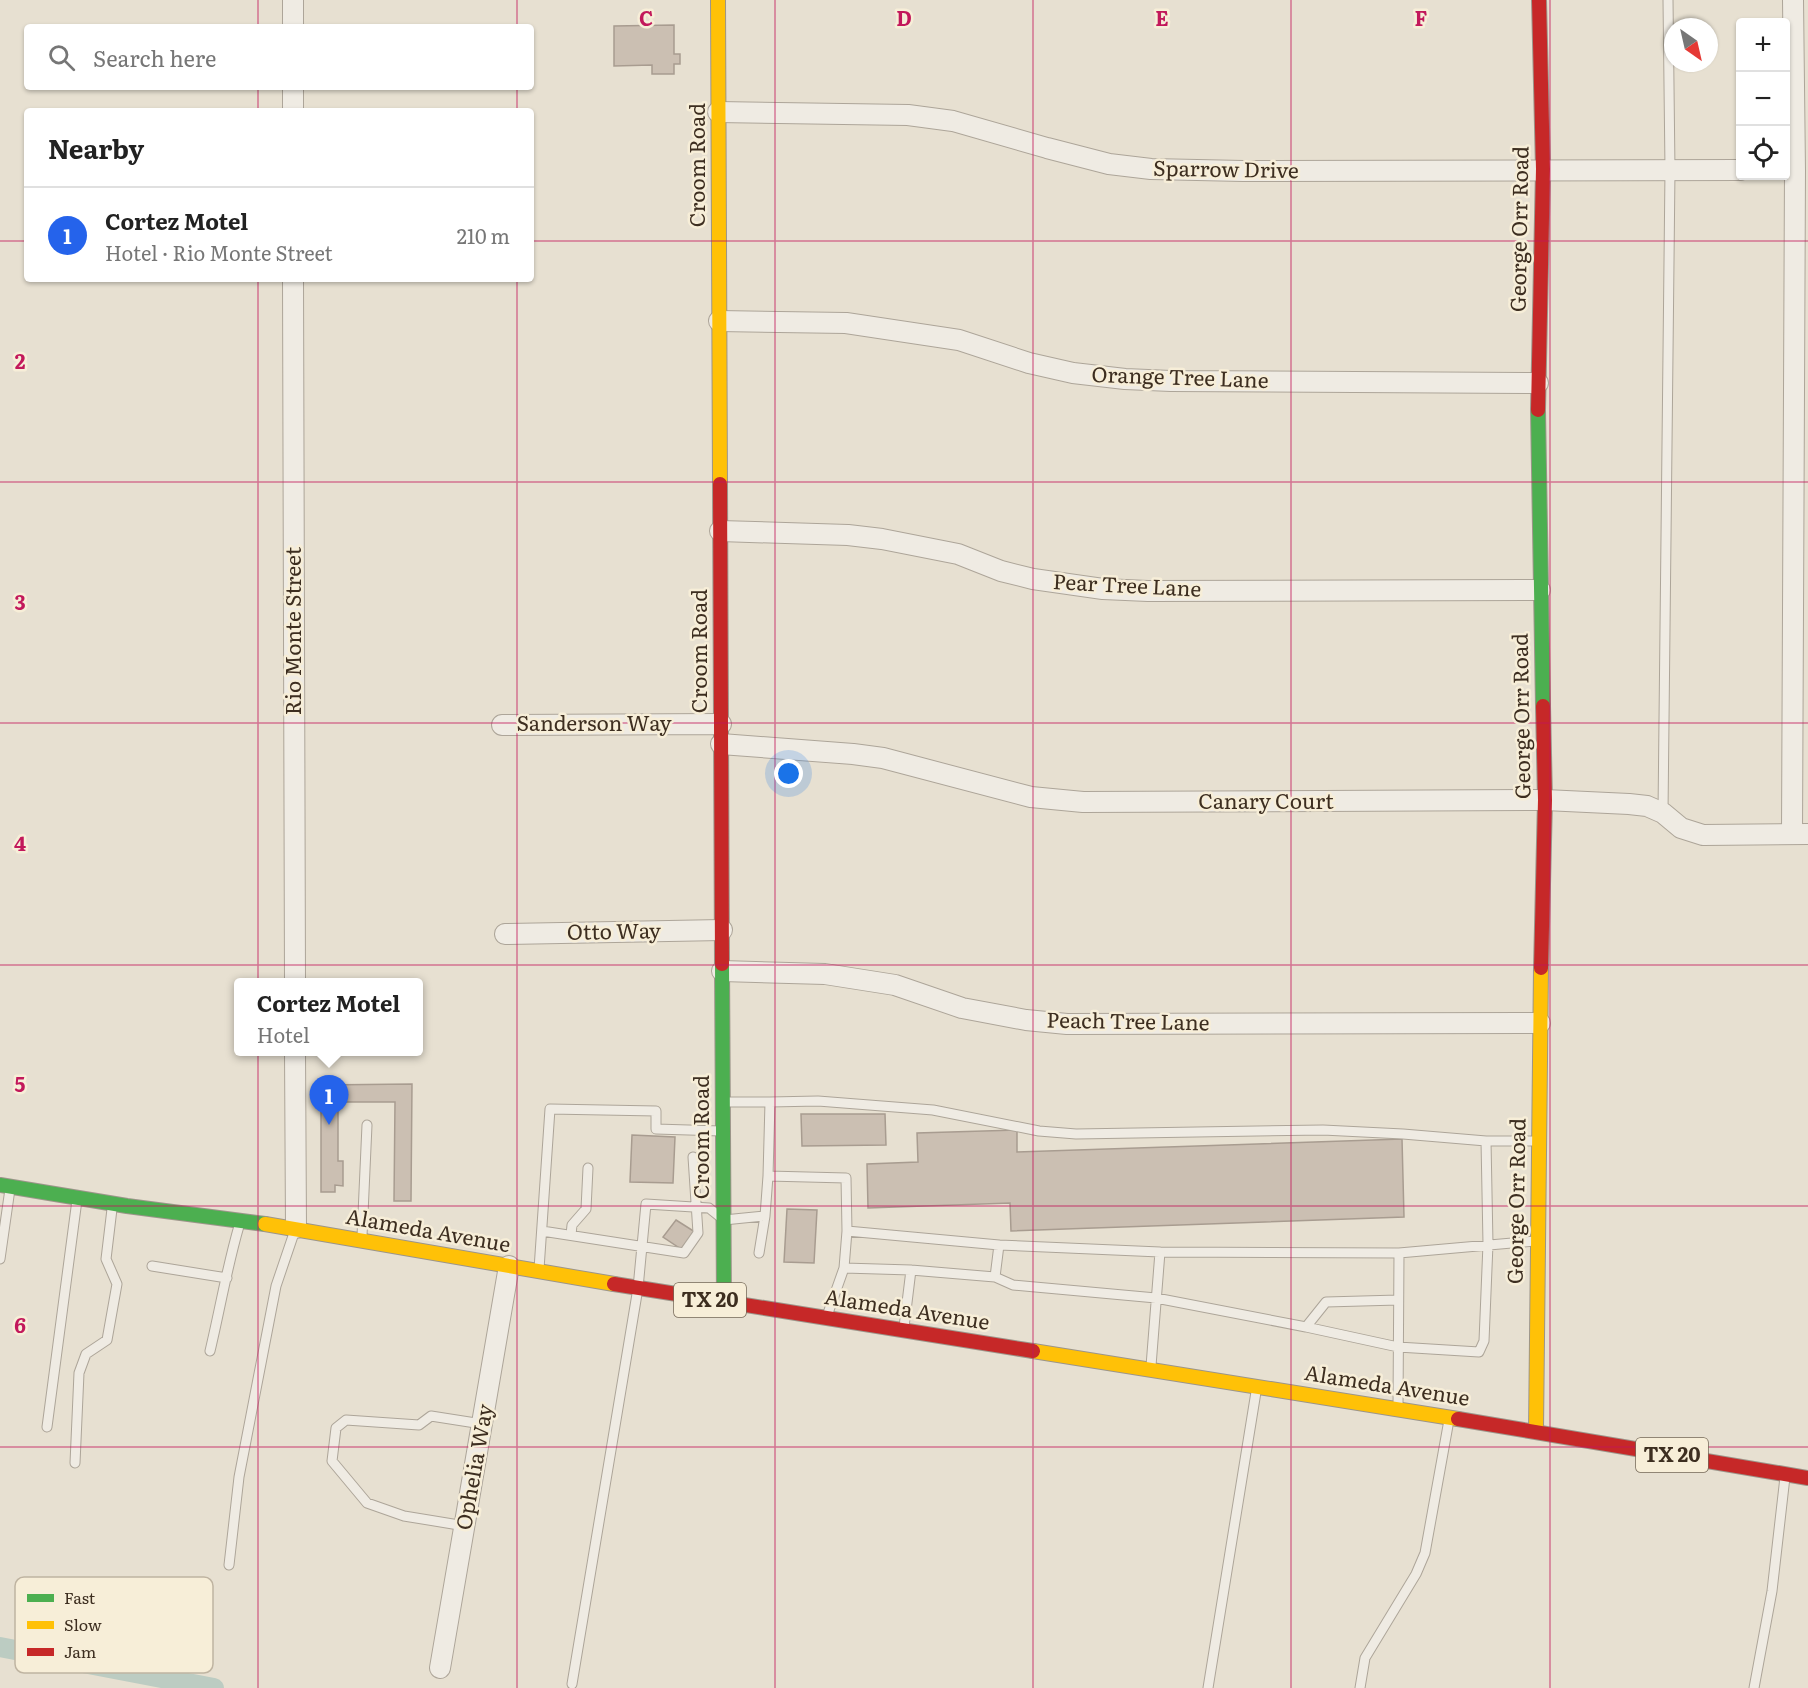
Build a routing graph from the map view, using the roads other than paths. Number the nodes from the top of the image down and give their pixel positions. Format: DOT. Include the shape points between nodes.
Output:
graph roads {
  1 [pos="292,0"];
  2 [pos="718,0"];
  3 [pos="1539,0"];
  4 [pos="1668,0"];
  5 [pos="1793,0"];
  6 [pos="292,24"];
  7 [pos="293,90"];
  8 [pos="293,108"];
  9 [pos="718,112"];
  10 [pos="1543,169"];
  11 [pos="1670,170"];
  12 [pos="1736,170"];
  13 [pos="1796,170"];
  14 [pos="293,282"];
  15 [pos="719,321"];
  16 [pos="1538,383"];
  17 [pos="720,531"];
  18 [pos="1540,590"];
  19 [pos="502,724"];
  20 [pos="721,724"];
  21 [pos="721,744"];
  22 [pos="1545,800"];
  23 [pos="1663,813"];
  24 [pos="1800,834"];
  25 [pos="722,930"];
  26 [pos="505,934"];
  27 [pos="722,971"];
  28 [pos="295,978"];
  29 [pos="1540,1023"];
  30 [pos="296,1056"];
  31 [pos="723,1102"];
  32 [pos="771,1102"];
  33 [pos="367,1125"];
  34 [pos="723,1131"];
  35 [pos="1486,1141"];
  36 [pos="1539,1142"];
  37 [pos="693,1157"];
  38 [pos="588,1168"];
  39 [pos="768,1176"];
  40 [pos="5,1186"];
  41 [pos="77,1198"];
  42 [pos="113,1203"];
  43 [pos="696,1209"];
  44 [pos="765,1216"];
  45 [pos="241,1221"];
  46 [pos="724,1221"];
  47 [pos="296,1228"];
  48 [pos="542,1231"];
  49 [pos="847,1231"];
  50 [pos="571,1235"];
  51 [pos="362,1240"];
  52 [pos="1537,1241"];
  53 [pos="1488,1244"];
  54 [pos="999,1245"];
  55 [pos="641,1246"];
  56 [pos="1160,1252"];
  57 [pos="759,1253"];
  58 [pos="1399,1253"];
  59 [pos="0,1259"];
  60 [pos="152,1266"];
  61 [pos="509,1266"];
  62 [pos="844,1268"];
  63 [pos="911,1270"];
  64 [pos="539,1272"];
  65 [pos="995,1277"];
  66 [pos="227,1278"];
  67 [pos="638,1288"];
  68 [pos="1156,1298"];
  69 [pos="1398,1300"];
  70 [pos="724,1302"];
  71 [pos="825,1318"];
  72 [pos="1306,1327"];
  73 [pos="904,1331"];
  74 [pos="1398,1347"];
  75 [pos="210,1350"];
  76 [pos="1151,1370"];
  77 [pos="1256,1386"];
  78 [pos="1398,1409"];
  79 [pos="1450,1417"];
  80 [pos="482,1424"];
  81 [pos="46,1427"];
  82 [pos="1536,1431"];
  83 [pos="75,1463"];
  84 [pos="1785,1474"];
  85 [pos="1808,1478"];
  86 [pos="465,1526"];
  87 [pos="229,1565"];
  88 [pos="440,1668"];
  89 [pos="572,1684"];
  90 [pos="1208,1688"];
  91 [pos="1359,1688"];
  92 [pos="1754,1688"];
  1 -- 6 [label="street"];
  2 -- 9 [label="street, Croom Road"];
  3 -- 10 [label="street, George Orr Road"];
  4 -- 11 [label="lane"];
  5 -- 13 [label="street"];
  7 -- 8 [label="street"];
  9 -- 10 [label="street, Sparrow Drive" via="908,115 961,123 1109,164 1151,170"];
  9 -- 15 [label="street, Croom Road"];
  10 -- 11 [label="street, Sparrow Drive"];
  10 -- 16 [label="street, George Orr Road"];
  11 -- 12 [label="street, Sparrow Drive"];
  11 -- 23 [label="lane"];
  13 -- 24 [label="street"];
  14 -- 28 [label="street, Rio Monte Street"];
  15 -- 16 [label="street, Orange Tree Lane" via="846,323 960,340 1029,363 1125,379"];
  15 -- 17 [label="street, Croom Road"];
  16 -- 18 [label="street, George Orr Road"];
  17 -- 18 [label="street, Pear Tree Lane" via="882,539 958,554 1033,579 1104,589"];
  17 -- 20 [label="street, Croom Road"];
  18 -- 22 [label="street, George Orr Road"];
  19 -- 20 [label="street, Sanderson Way"];
  20 -- 21 [label="street, Croom Road"];
  21 -- 22 [label="street, Canary Court" via="883,758 1031,798 1058,801"];
  21 -- 25 [label="street, Croom Road"];
  22 -- 23 [label="street, Canary Court" via="1629,804"];
  22 -- 29 [label="street, George Orr Road"];
  23 -- 24 [label="street, Canary Court" via="1681,828 1703,835"];
  25 -- 26 [label="street, Otto Way"];
  25 -- 27 [label="street, Croom Road"];
  27 -- 29 [label="street, Peach Tree Lane" via="825,974 895,985 962,1008 1067,1024"];
  27 -- 31 [label="street, Croom Road"];
  29 -- 36 [label="street, George Orr Road"];
  30 -- 47 [label="street"];
  31 -- 32 [label="lane"];
  31 -- 34 [label="street, Croom Road"];
  32 -- 35 [label="lane" via="818,1101 933,1110 1039,1131 1076,1134 1323,1130"];
  32 -- 39 [label="lane"];
  33 -- 51 [label="lane"];
  34 -- 46 [label="street, Croom Road"];
  34 -- 48 [label="lane" via="656,1129 656,1111 550,1109"];
  35 -- 36 [label="lane"];
  35 -- 53 [label="lane"];
  36 -- 52 [label="street, George Orr Road"];
  37 -- 43 [label="lane"];
  38 -- 50 [label="lane" via="586,1209 572,1225"];
  39 -- 44 [label="lane"];
  39 -- 49 [label="lane" via="846,1178"];
  40 -- 41 [label="street, Alameda Avenue / TX 20"];
  40 -- 59 [label="lane"];
  41 -- 42 [label="street, Alameda Avenue / TX 20"];
  41 -- 81 [label="lane"];
  42 -- 45 [label="street, Alameda Avenue / TX 20"];
  42 -- 83 [label="lane" via="106,1259 117,1284 107,1340 86,1354 79,1373"];
  43 -- 46 [label="lane" via="709,1208"];
  43 -- 55 [label="lane" via="698,1233 684,1253"];
  43 -- 55 [label="lane" via="646,1204"];
  44 -- 46 [label="lane"];
  44 -- 57 [label="lane"];
  45 -- 47 [label="street, Alameda Avenue / TX 20"];
  45 -- 66 [label="lane"];
  46 -- 70 [label="street, Croom Road"];
  47 -- 51 [label="street, Alameda Avenue / TX 20"];
  47 -- 87 [label="lane" via="274,1298 239,1477"];
  48 -- 50 [label="lane"];
  48 -- 64 [label="lane"];
  49 -- 54 [label="lane"];
  49 -- 62 [label="lane"];
  50 -- 55 [label="lane"];
  51 -- 61 [label="street, Alameda Avenue / TX 20"];
  52 -- 53 [label="lane"];
  52 -- 82 [label="street, George Orr Road"];
  53 -- 58 [label="lane"];
  53 -- 74 [label="lane" via="1484,1341 1479,1352"];
  54 -- 56 [label="lane"];
  54 -- 65 [label="lane"];
  55 -- 67 [label="lane"];
  56 -- 58 [label="lane"];
  56 -- 68 [label="lane"];
  58 -- 69 [label="lane"];
  60 -- 66 [label="lane"];
  61 -- 64 [label="street, Alameda Avenue / TX 20"];
  61 -- 80 [label="street, Ophelia Way"];
  62 -- 63 [label="lane"];
  62 -- 71 [label="lane"];
  63 -- 65 [label="lane"];
  63 -- 73 [label="lane"];
  64 -- 67 [label="street, Alameda Avenue / TX 20"];
  65 -- 68 [label="lane" via="1013,1285"];
  66 -- 75 [label="lane"];
  67 -- 70 [label="street, Alameda Avenue / TX 20"];
  67 -- 89 [label="lane"];
  68 -- 72 [label="lane"];
  68 -- 76 [label="lane"];
  69 -- 72 [label="lane" via="1326,1302"];
  69 -- 74 [label="lane"];
  70 -- 71 [label="street, Alameda Avenue / TX 20"];
  71 -- 73 [label="street, Alameda Avenue / TX 20"];
  72 -- 74 [label="lane"];
  73 -- 76 [label="street, Alameda Avenue / TX 20"];
  74 -- 78 [label="lane"];
  76 -- 77 [label="street, Alameda Avenue / TX 20"];
  77 -- 78 [label="street, Alameda Avenue / TX 20"];
  77 -- 90 [label="lane"];
  78 -- 79 [label="street, Alameda Avenue / TX 20"];
  79 -- 82 [label="street, Alameda Avenue / TX 20"];
  79 -- 91 [label="lane" via="1425,1553 1365,1659"];
  80 -- 86 [label="street, Ophelia Way"];
  80 -- 86 [label="lane" via="431,1416 419,1425 346,1420 336,1428 332,1461 367,1503 404,1516"];
  82 -- 84 [label="street, Alameda Avenue / TX 20"];
  84 -- 85 [label="street, Alameda Avenue / TX 20"];
  84 -- 92 [label="lane" via="1772,1591"];
  86 -- 88 [label="street, Ophelia Way"];
}
